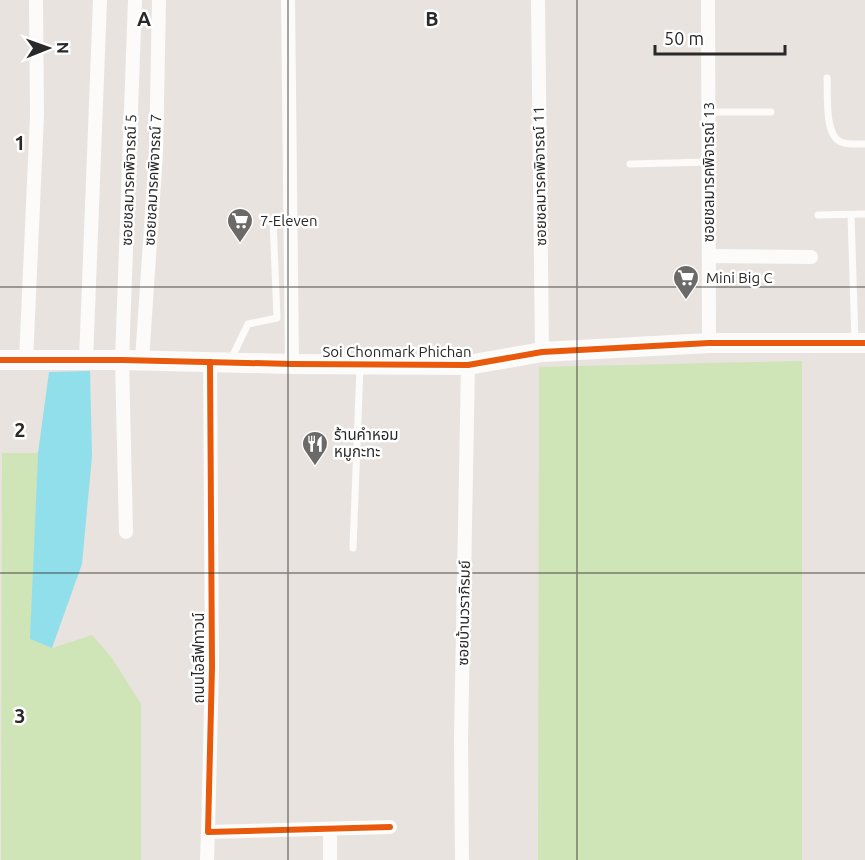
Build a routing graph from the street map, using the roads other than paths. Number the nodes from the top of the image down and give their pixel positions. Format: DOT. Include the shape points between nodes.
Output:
graph roads {
  1 [pos="36,0"];
  2 [pos="100,0"];
  3 [pos="135,0"];
  4 [pos="159,0"];
  5 [pos="288,0"];
  6 [pos="538,0"];
  7 [pos="708,0"];
  8 [pos="827,78"];
  9 [pos="709,112"];
  10 [pos="771,112"];
  11 [pos="865,144"];
  12 [pos="709,162"];
  13 [pos="630,164"];
  14 [pos="851,214"];
  15 [pos="865,214"];
  16 [pos="818,215"];
  17 [pos="273,219"];
  18 [pos="709,256"];
  19 [pos="811,257"];
  20 [pos="860,343"];
  21 [pos="709,344"];
  22 [pos="542,352"];
  23 [pos="0,360"];
  24 [pos="132,360"];
  25 [pos="26,361"];
  26 [pos="86,361"];
  27 [pos="210,362"];
  28 [pos="230,362"];
  29 [pos="292,364"];
  30 [pos="360,364"];
  31 [pos="468,365"];
  32 [pos="126,532"];
  33 [pos="353,548"];
  34 [pos="390,827"];
  35 [pos="330,829"];
  36 [pos="208,832"];
  37 [pos="207,860"];
  38 [pos="330,860"];
  39 [pos="462,860"];
  1 -- 25 [label="street" via="37,115"];
  2 -- 26 [label="street"];
  3 -- 24 [label="street, ซอยชลมารคพิจารณ์ 5"];
  4 -- 24 [label="street, ซอยชลมารคพิจารณ์ 7" via="156,153"];
  5 -- 29 [label="street"];
  6 -- 22 [label="street, ซอยชลมารคพิจารณ์ 11"];
  7 -- 9 [label="street, ซอยชลมารคพิจารณ์ 13"];
  8 -- 11 [label="lane" via="832,135 839,142"];
  9 -- 10 [label="lane"];
  9 -- 12 [label="street, ซอยชลมารคพิจารณ์ 13"];
  12 -- 13 [label="lane"];
  12 -- 18 [label="street, ซอยชลมารคพิจารณ์ 13"];
  14 -- 15 [label="lane"];
  14 -- 16 [label="lane"];
  14 -- 20 [label="lane"];
  17 -- 28 [label="lane" via="277,318 248,324"];
  18 -- 19 [label="street"];
  18 -- 21 [label="street, ซอยชลมารคพิจารณ์ 13"];
  20 -- 21 [label="street, Soi Chonmark Phichan"];
  21 -- 22 [label="street, Soi Chonmark Phichan"];
  22 -- 31 [label="street, Soi Chonmark Phichan"];
  23 -- 25 [label="street, Soi Chonmark Phichan"];
  24 -- 26 [label="street, Soi Chonmark Phichan"];
  24 -- 27 [label="street, Soi Chonmark Phichan"];
  24 -- 32 [label="street"];
  25 -- 26 [label="street, Soi Chonmark Phichan"];
  27 -- 28 [label="street, Soi Chonmark Phichan"];
  27 -- 36 [label="street, ถนนไอลีฟทาวน์" via="212,667"];
  28 -- 29 [label="street, Soi Chonmark Phichan"];
  29 -- 30 [label="street, Soi Chonmark Phichan"];
  30 -- 31 [label="street, Soi Chonmark Phichan"];
  30 -- 33 [label="lane"];
  31 -- 39 [label="street, ซอยบ้านวราภิรมย์"];
  34 -- 35 [label="street"];
  35 -- 36 [label="street"];
  35 -- 38 [label="street"];
  36 -- 37 [label="street, ถนนไอลีฟทาวน์"];
}
